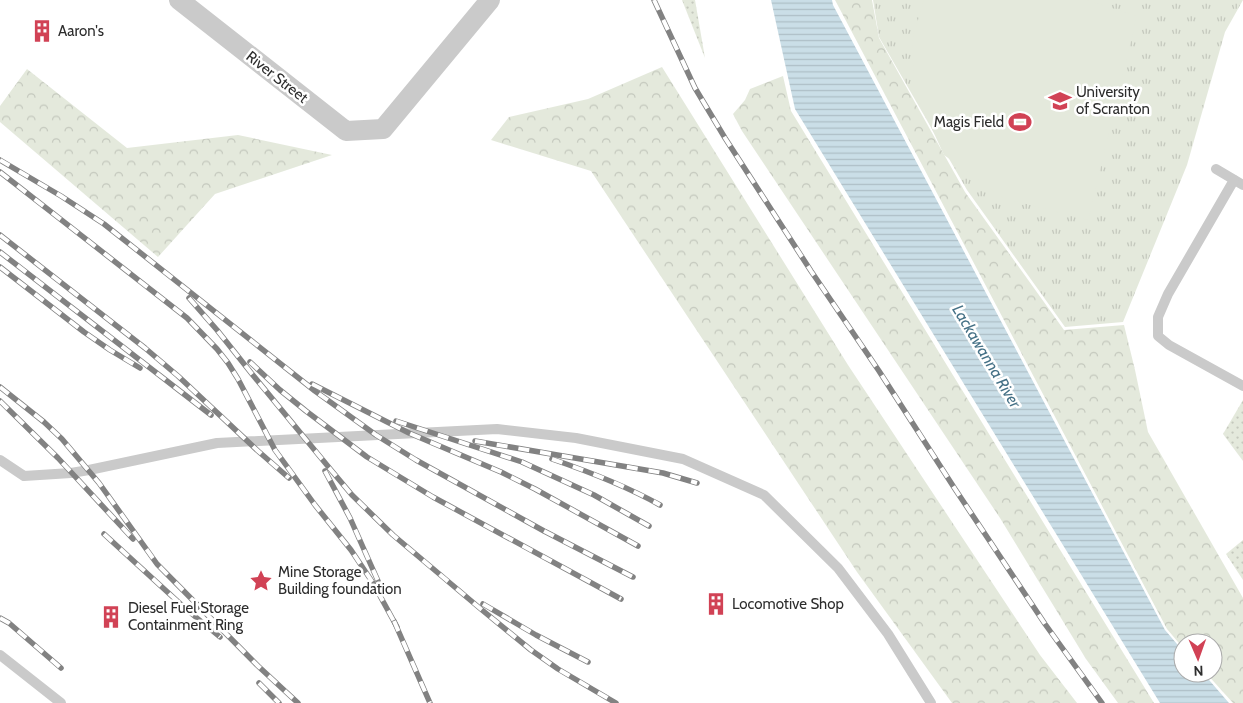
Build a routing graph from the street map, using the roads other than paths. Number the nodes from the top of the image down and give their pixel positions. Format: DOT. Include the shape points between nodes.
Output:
graph roads {
  1 [pos="178,0"];
  2 [pos="490,0"];
  3 [pos="1216,169"];
  4 [pos="1238,182"];
  5 [pos="1243,386"];
  6 [pos="1,463"];
  7 [pos="0,655"];
  8 [pos="61,703"];
  9 [pos="931,703"];
  1 -- 2 [label="street, River Street" via="346,131 383,129"];
  3 -- 4 [label="lane"];
  4 -- 5 [label="lane" via="1168,294 1158,317 1158,336"];
  6 -- 9 [label="lane" via="24,476 71,473 217,443 497,429 576,438 683,459 764,495 838,568 888,634"];
  7 -- 8 [label="lane"];
}
